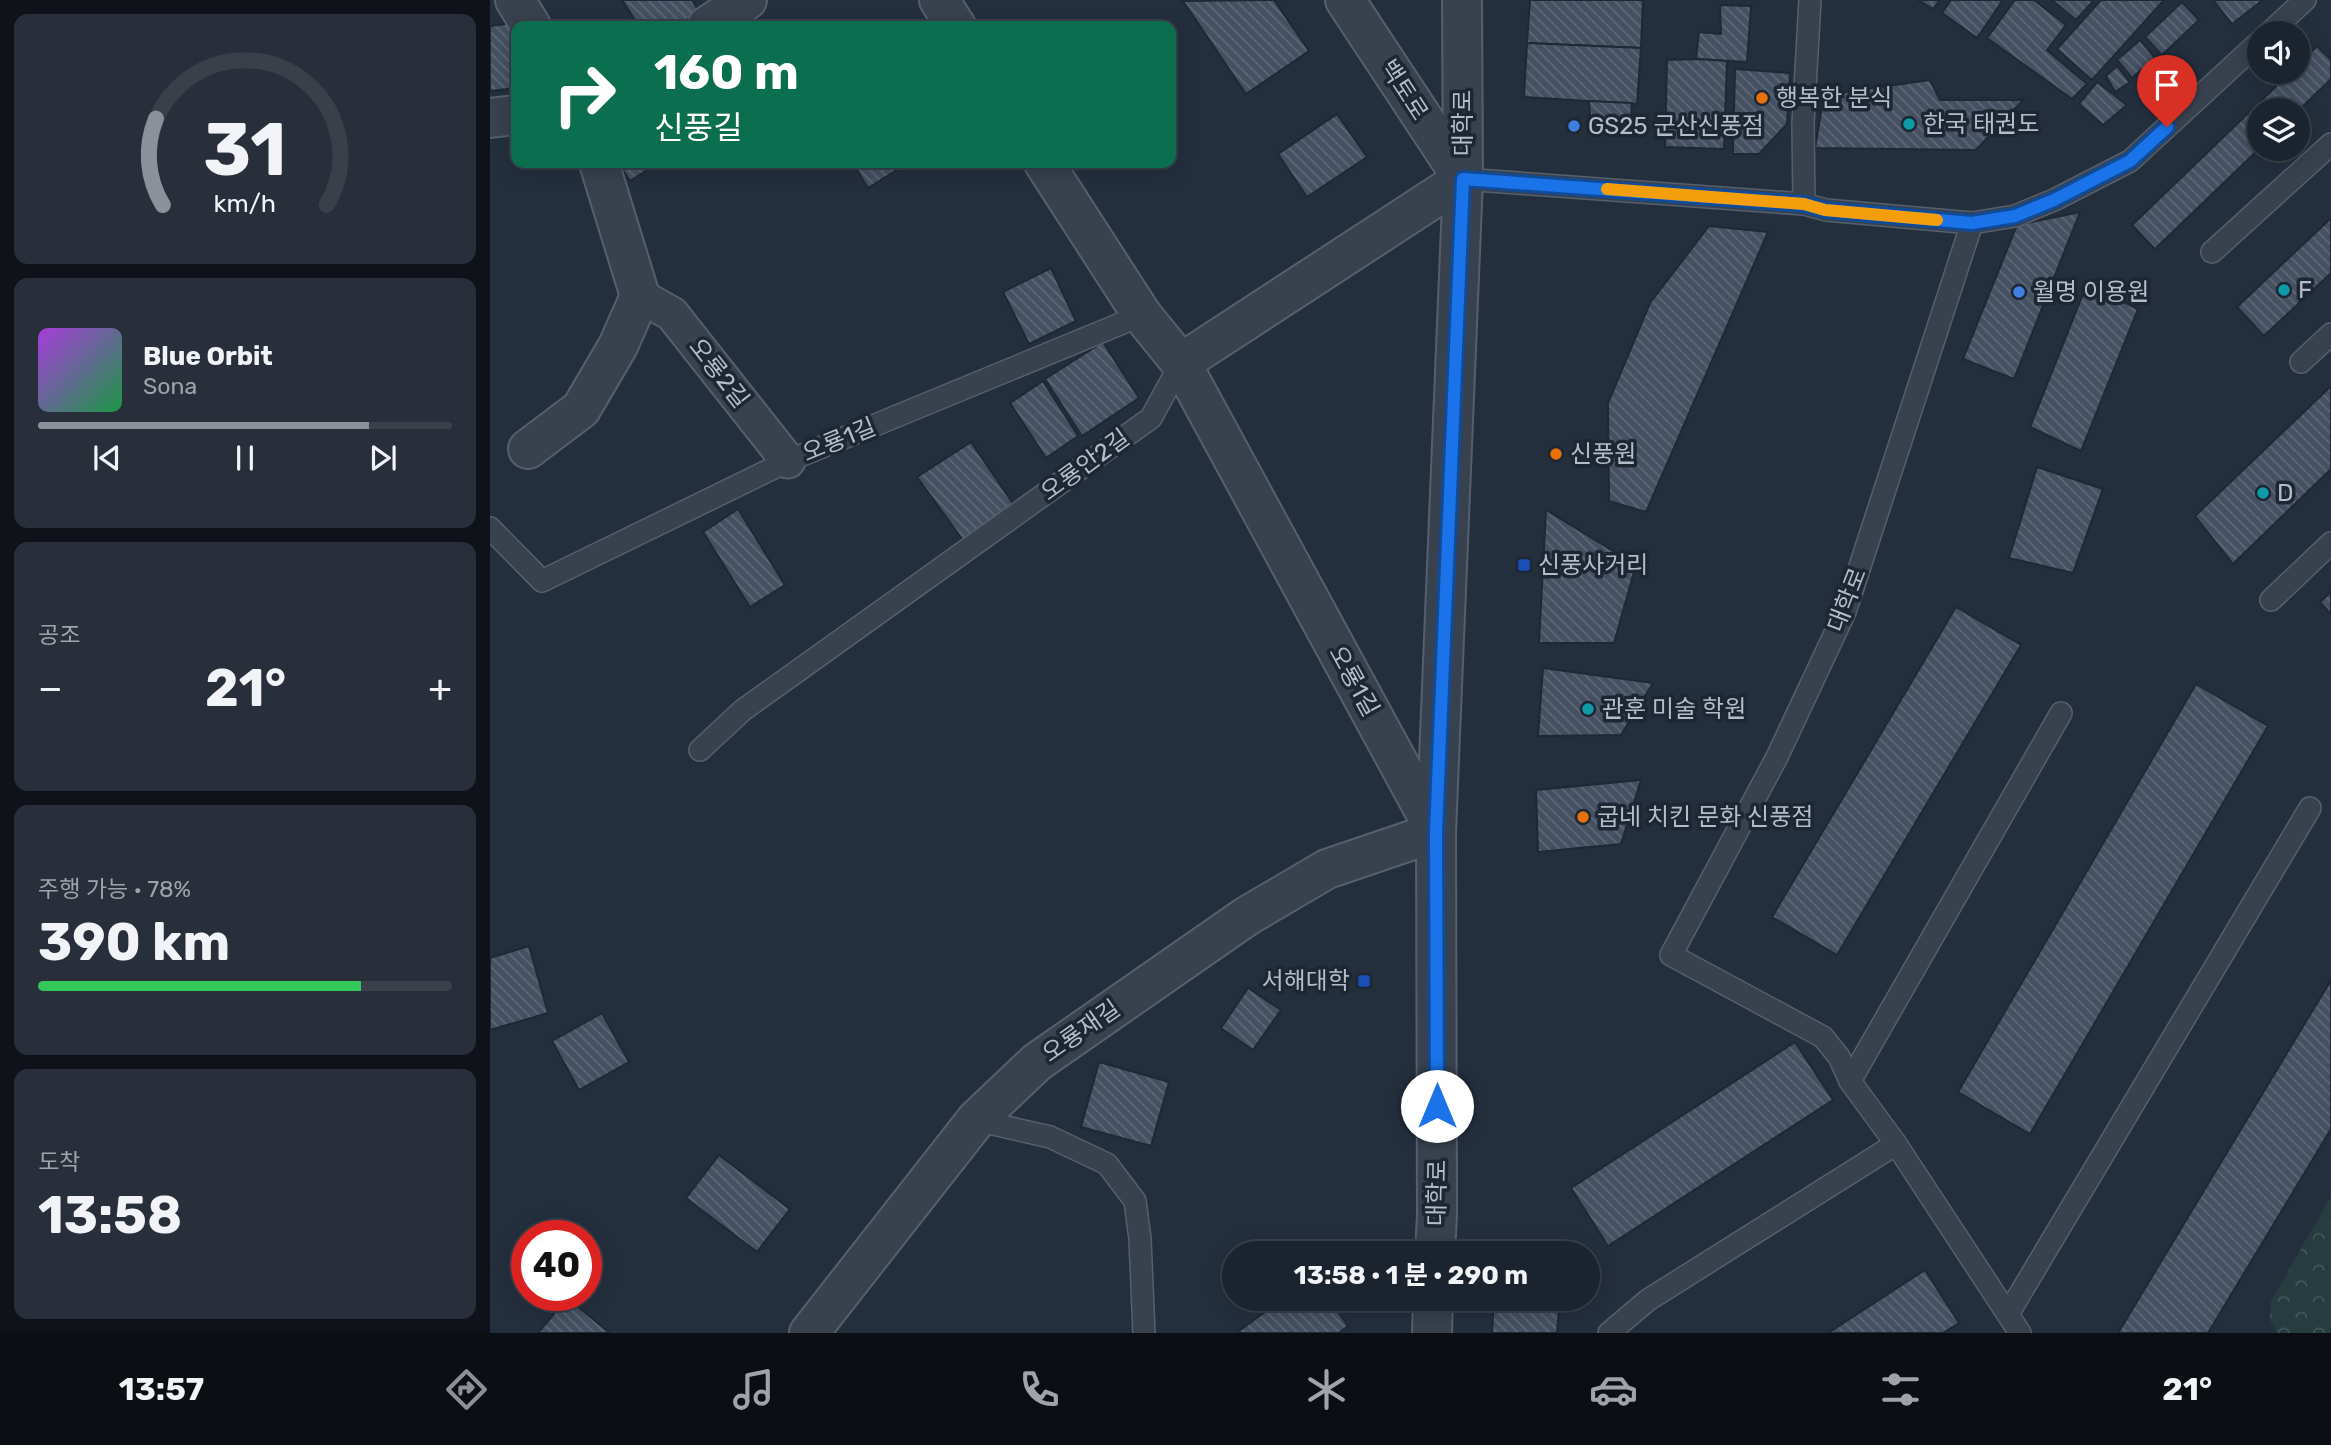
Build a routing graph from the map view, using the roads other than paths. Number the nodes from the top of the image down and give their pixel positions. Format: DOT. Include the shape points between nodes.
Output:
graph roads {
  1 [pos="515,0"];
  2 [pos="747,0"];
  3 [pos="939,0"];
  4 [pos="1345,0"];
  5 [pos="1462,0"];
  6 [pos="1811,0"];
  7 [pos="2305,0"];
  8 [pos="528,21"];
  9 [pos="715,21"];
  10 [pos="953,21"];
  11 [pos="2282,21"];
  12 [pos="2247,53"];
  13 [pos="511,116"];
  14 [pos="490,118"];
  15 [pos="2331,144"];
  16 [pos="601,168"];
  17 [pos="1047,168"];
  18 [pos="1463,179"];
  19 [pos="1804,204"];
  20 [pos="1972,223"];
  21 [pos="2212,252"];
  22 [pos="640,296"];
  23 [pos="1142,315"];
  24 [pos="2331,334"];
  25 [pos="2301,362"];
  26 [pos="1181,363"];
  27 [pos="528,449"];
  28 [pos="788,461"];
  29 [pos="490,528"];
  30 [pos="2331,543"];
  31 [pos="2271,600"];
  32 [pos="2061,713"];
  33 [pos="700,750"];
  34 [pos="2310,808"];
  35 [pos="1436,832"];
  36 [pos="1850,1082"];
  37 [pos="976,1121"];
  38 [pos="1896,1144"];
  39 [pos="1436,1241"];
  40 [pos="1433,1311"];
  41 [pos="2008,1314"];
  42 [pos="809,1333"];
  43 [pos="1144,1333"];
  44 [pos="1432,1333"];
  45 [pos="1609,1333"];
  46 [pos="2020,1333"];
  1 -- 8 [label="street"];
  2 -- 9 [label="street"];
  3 -- 10 [label="street"];
  4 -- 18 [label="street, 백토로"];
  5 -- 18 [label="street, 대학로"];
  6 -- 19 [label="lane" via="1803,124"];
  7 -- 11 [label="lane"];
  12 -- 20 [label="lane" via="2130,161 2015,216"];
  13 -- 14 [label="street"];
  15 -- 21 [label="lane"];
  16 -- 22 [label="street"];
  17 -- 23 [label="street, 오룡1길"];
  18 -- 19 [label="lane"];
  18 -- 26 [label="street, 오룡안2길"];
  18 -- 35 [label="street, 대학로"];
  19 -- 20 [label="lane" via="1825,210"];
  20 -- 36 [label="lane, 대학로" via="1845,612 1777,757 1671,955 1823,1038 1839,1057"];
  22 -- 27 [label="street" via="618,346 581,409"];
  22 -- 28 [label="street, 오룡2길" via="672,314"];
  23 -- 26 [label="street, 오룡1길"];
  23 -- 28 [label="lane, 오룡1길"];
  24 -- 25 [label="lane"];
  26 -- 33 [label="lane, 오룡안2길" via="1151,418 743,710"];
  26 -- 35 [label="street, 오룡1길"];
  28 -- 29 [label="lane, 오룡1길" via="542,581"];
  30 -- 31 [label="lane"];
  32 -- 36 [label="lane"];
  34 -- 41 [label="lane"];
  35 -- 37 [label="street, 오룡재길" via="1327,869 1247,916 1037,1062"];
  35 -- 39 [label="street, 대학로"];
  36 -- 38 [label="lane"];
  37 -- 42 [label="street, 오룡재길"];
  37 -- 43 [label="lane" via="1050,1137 1107,1164 1135,1201"];
  38 -- 41 [label="lane"];
  38 -- 45 [label="lane" via="1648,1300"];
  40 -- 44 [label="street"];
  41 -- 46 [label="lane"];
}
